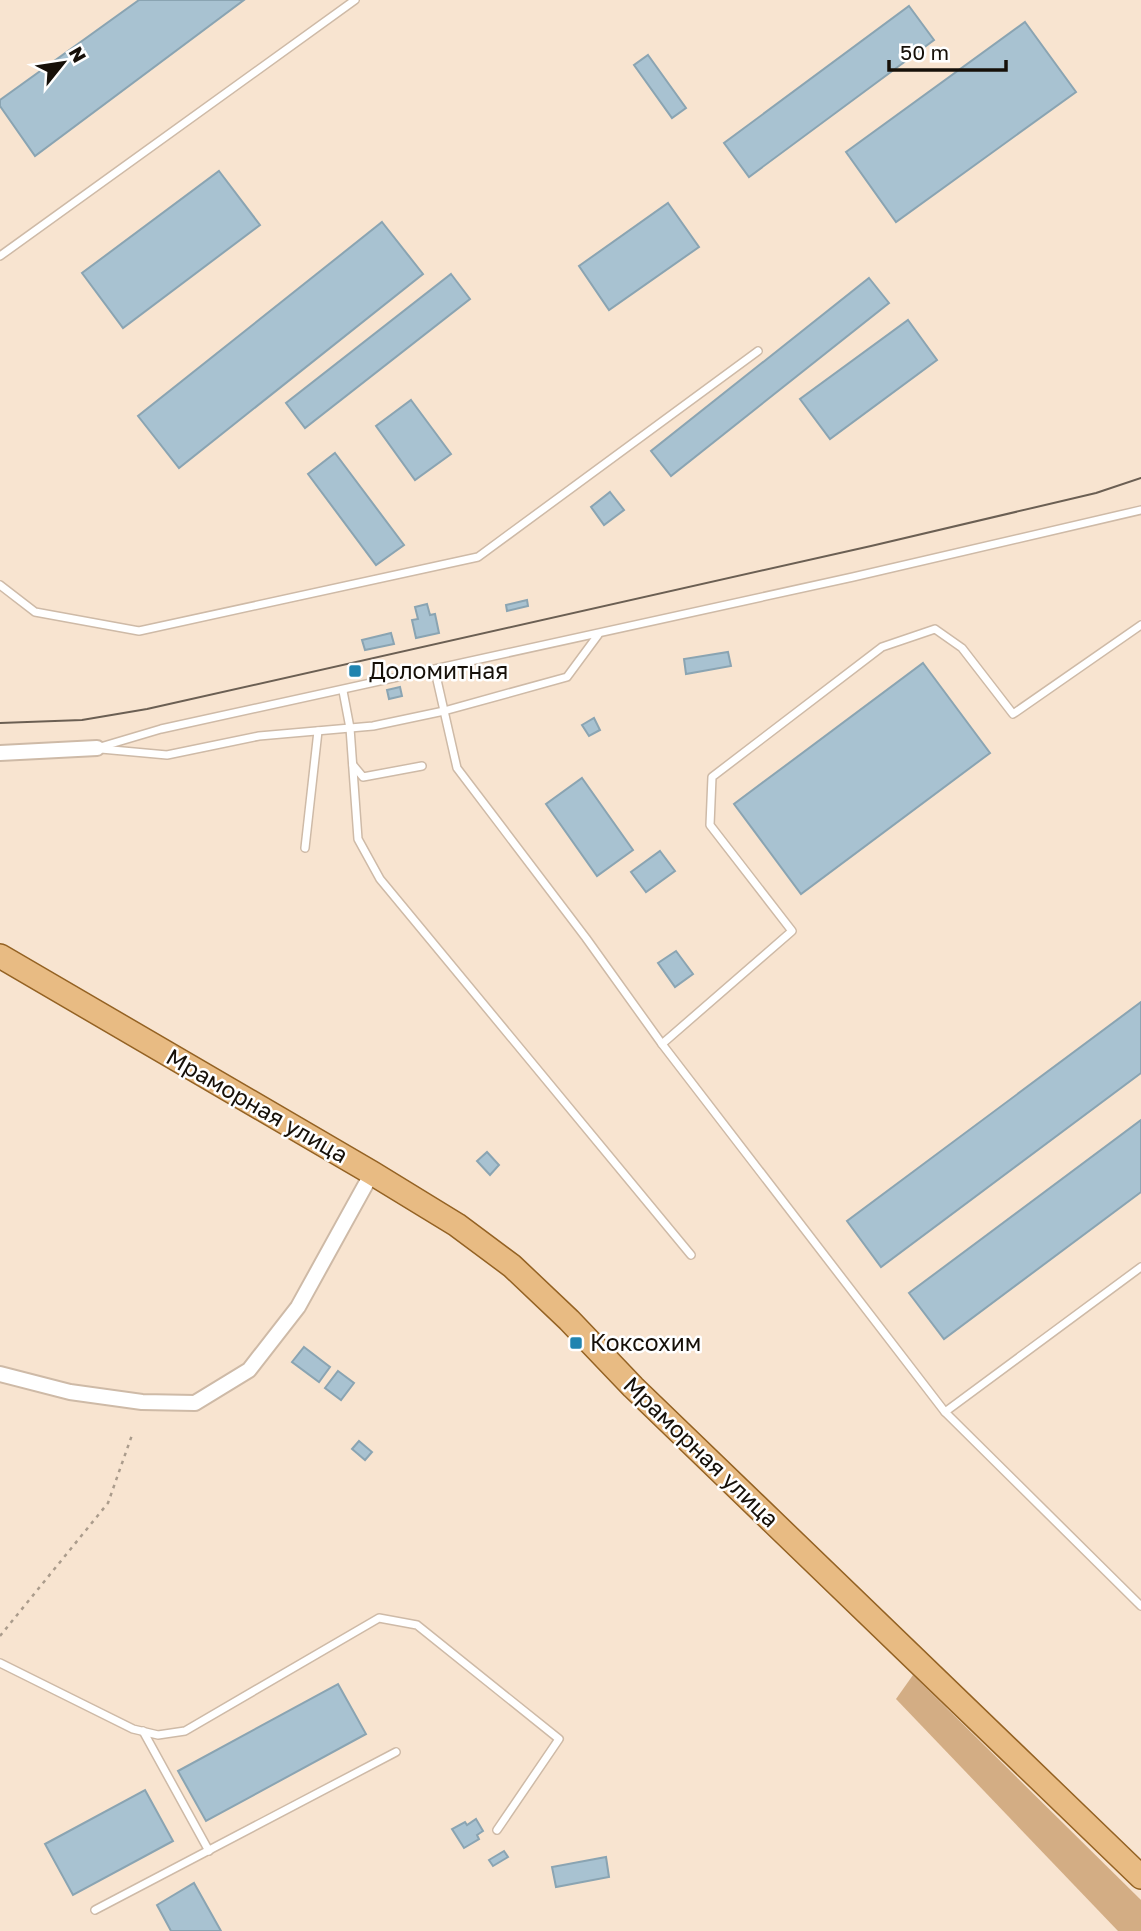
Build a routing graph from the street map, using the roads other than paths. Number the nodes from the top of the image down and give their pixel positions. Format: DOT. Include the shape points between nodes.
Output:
graph roads {
  1 [pos="355,0"];
  2 [pos="0,256"];
  3 [pos="758,351"];
  4 [pos="1141,510"];
  5 [pos="0,585"];
  6 [pos="1141,625"];
  7 [pos="599,634"];
  8 [pos="435,671"];
  9 [pos="343,691"];
  10 [pos="443,711"];
  11 [pos="350,728"];
  12 [pos="318,731"];
  13 [pos="97,748"];
  14 [pos="0,753"];
  15 [pos="353,765"];
  16 [pos="422,766"];
  17 [pos="305,848"];
  18 [pos="0,956"];
  19 [pos="662,1044"];
  20 [pos="372,1173"];
  21 [pos="691,1255"];
  22 [pos="1141,1267"];
  23 [pos="0,1374"];
  24 [pos="945,1412"];
  25 [pos="1141,1606"];
  26 [pos="0,1663"];
  27 [pos="143,1731"];
  28 [pos="396,1752"];
  29 [pos="497,1830"];
  30 [pos="209,1851"];
  31 [pos="1141,1877"];
  32 [pos="96,1910"];
  1 -- 2 [label="lane"];
  3 -- 5 [label="lane" via="478,557 139,631 35,612"];
  4 -- 7 [label="lane"];
  6 -- 19 [label="lane" via="1013,714 962,648 935,629 882,647 712,777 709,825 792,931"];
  7 -- 8 [label="lane"];
  7 -- 10 [label="lane" via="567,677"];
  8 -- 9 [label="lane"];
  8 -- 10 [label="lane"];
  9 -- 11 [label="lane"];
  9 -- 13 [label="lane" via="161,729"];
  10 -- 11 [label="lane"];
  10 -- 19 [label="lane" via="457,768"];
  11 -- 12 [label="lane"];
  11 -- 15 [label="lane"];
  12 -- 13 [label="lane" via="259,736 167,755"];
  12 -- 17 [label="lane"];
  13 -- 14 [label="street"];
  15 -- 16 [label="lane" via="363,777"];
  15 -- 21 [label="lane" via="358,839 380,879"];
  18 -- 20 [label="main road, Мраморная улица"];
  19 -- 24 [label="lane"];
  20 -- 23 [label="street" via="298,1307 249,1370 194,1403 142,1402 70,1392"];
  20 -- 31 [label="main road, Мраморная улица" via="457,1225 512,1266"];
  22 -- 24 [label="lane"];
  24 -- 25 [label="lane"];
  26 -- 27 [label="lane"];
  27 -- 29 [label="lane" via="158,1735 185,1731 379,1618 417,1625 559,1739"];
  27 -- 30 [label="lane"];
  28 -- 30 [label="lane"];
  30 -- 32 [label="lane"];
}
